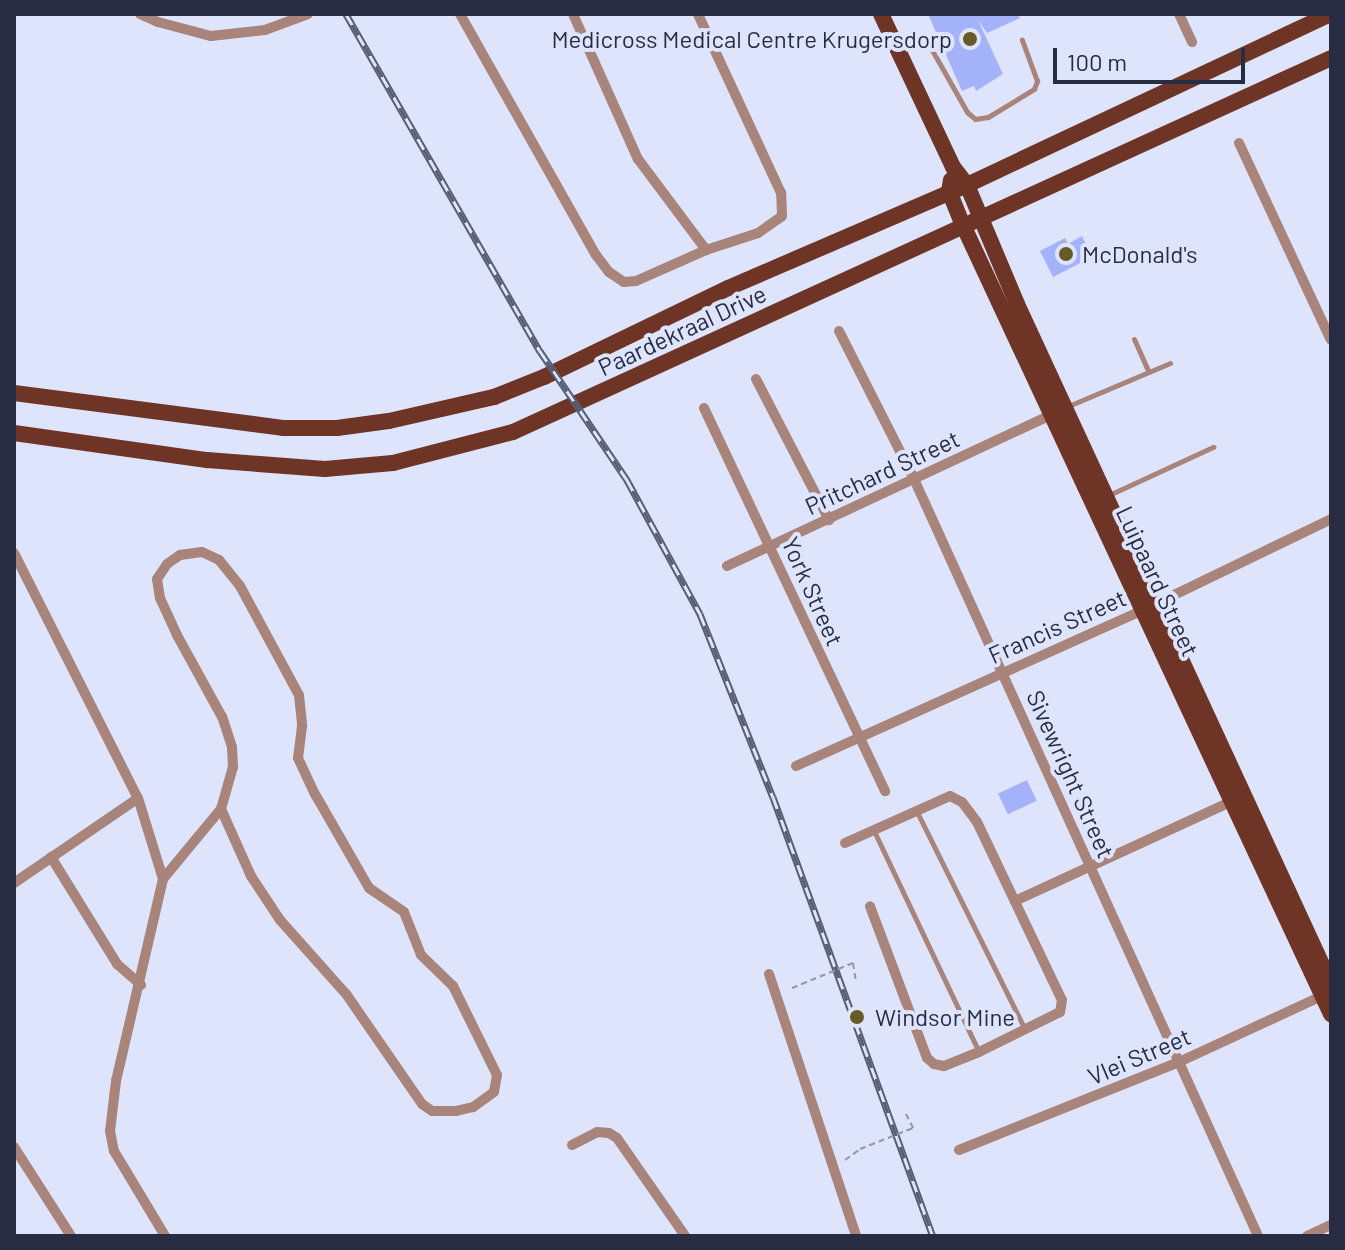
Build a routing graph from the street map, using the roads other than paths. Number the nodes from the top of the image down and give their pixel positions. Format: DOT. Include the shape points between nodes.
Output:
graph roads {
  1 [pos="140,14"];
  2 [pos="308,14"];
  3 [pos="460,14"];
  4 [pos="573,14"];
  5 [pos="698,14"];
  6 [pos="881,14"];
  7 [pos="1179,14"];
  8 [pos="1330,14"];
  9 [pos="1022,40"];
  10 [pos="1192,42"];
  11 [pos="899,51"];
  12 [pos="1331,58"];
  13 [pos="1239,143"];
  14 [pos="953,167"];
  15 [pos="967,185"];
  16 [pos="949,191"];
  17 [pos="982,218"];
  18 [pos="963,225"];
  19 [pos="706,250"];
  20 [pos="1010,307"];
  21 [pos="839,331"];
  22 [pos="1134,339"];
  23 [pos="1331,340"];
  24 [pos="1170,363"];
  25 [pos="1149,372"];
  26 [pos="756,379"];
  27 [pos="14,393"];
  28 [pos="704,408"];
  29 [pos="1059,411"];
  30 [pos="14,433"];
  31 [pos="1213,447"];
  32 [pos="914,479"];
  33 [pos="1106,496"];
  34 [pos="1331,519"];
  35 [pos="829,520"];
  36 [pos="771,546"];
  37 [pos="14,553"];
  38 [pos="727,566"];
  39 [pos="1150,606"];
  40 [pos="1003,672"];
  41 [pos="859,738"];
  42 [pos="796,766"];
  43 [pos="885,791"];
  44 [pos="138,798"];
  45 [pos="1239,798"];
  46 [pos="221,809"];
  47 [pos="917,811"];
  48 [pos="874,830"];
  49 [pos="845,843"];
  50 [pos="51,857"];
  51 [pos="1090,865"];
  52 [pos="163,879"];
  53 [pos="14,883"];
  54 [pos="1015,901"];
  55 [pos="870,906"];
  56 [pos="769,974"];
  57 [pos="141,985"];
  58 [pos="1328,990"];
  59 [pos="1331,1014"];
  60 [pos="1026,1031"];
  61 [pos="979,1052"];
  62 [pos="1179,1062"];
  63 [pos="572,1145"];
  64 [pos="14,1147"];
  65 [pos="959,1150"];
  66 [pos="1331,1225"];
  67 [pos="71,1236"];
  68 [pos="165,1236"];
  69 [pos="685,1236"];
  70 [pos="856,1236"];
  71 [pos="1258,1236"];
  72 [pos="1307,1236"];
  1 -- 2 [label="street" via="211,36 265,30"];
  3 -- 19 [label="street" via="609,272 624,282 636,281"];
  4 -- 19 [label="street" via="638,159"];
  5 -- 19 [label="street" via="783,207 774,225"];
  6 -- 11 [label="main road, Luipaard Street"];
  7 -- 10 [label="street"];
  8 -- 15 [label="main road, Paardekraal Drive"];
  9 -- 11 [label="lane" via="1037,81 1034,89 988,117 975,119 928,43"];
  11 -- 14 [label="main road, Luipaard Street"];
  12 -- 17 [label="main road, Paardekraal Drive"];
  13 -- 23 [label="street"];
  14 -- 15 [label="main road, Luipaard Street"];
  14 -- 16 [label="main road"];
  15 -- 16 [label="main road, Paardekraal Drive"];
  15 -- 17 [label="main road, Luipaard Street"];
  16 -- 18 [label="main road, Luipaard Street"];
  16 -- 27 [label="main road, Paardekraal Drive" via="728,288 544,377 494,397 404,418 337,428 283,428"];
  17 -- 18 [label="main road, Paardekraal Drive"];
  17 -- 20 [label="main road, Luipaard Street"];
  18 -- 20 [label="main road, Luipaard Street"];
  18 -- 30 [label="main road, Paardekraal Drive" via="513,432 393,463 325,469 207,460"];
  20 -- 29 [label="main road, Luipaard Street"];
  21 -- 32 [label="street, Sivewright Street"];
  22 -- 25 [label="lane"];
  24 -- 25 [label="lane"];
  25 -- 29 [label="lane"];
  26 -- 35 [label="street"];
  28 -- 36 [label="street, York Street"];
  29 -- 32 [label="street, Pritchard Street"];
  29 -- 33 [label="main road, Luipaard Street"];
  29 -- 39 [label="main road, Luipaard Street"];
  31 -- 33 [label="lane"];
  32 -- 35 [label="street, Pritchard Street"];
  32 -- 40 [label="street, Sivewright Street"];
  33 -- 39 [label="main road, Luipaard Street"];
  34 -- 39 [label="street, Francis Street"];
  35 -- 36 [label="street, Pritchard Street"];
  36 -- 38 [label="street, Pritchard Street"];
  36 -- 41 [label="street, York Street"];
  37 -- 44 [label="street"];
  39 -- 40 [label="street, Francis Street"];
  39 -- 45 [label="main road, Luipaard Street"];
  40 -- 41 [label="street, Francis Street"];
  40 -- 51 [label="street, Sivewright Street"];
  41 -- 42 [label="street, Francis Street"];
  41 -- 43 [label="street, York Street"];
  44 -- 50 [label="street"];
  44 -- 52 [label="street"];
  45 -- 51 [label="street"];
  45 -- 58 [label="main road, Luipaard Street"];
  46 -- 46 [label="street" via="233,767 232,747 222,717 160,598 157,579 180,555 202,552 219,560 240,586 299,695 298,758 369,888 404,912 421,955 453,986 497,1075 497,1087 488,1099 456,1111 432,1111 422,1104 346,994 280,920 251,876"];
  46 -- 52 [label="street"];
  47 -- 48 [label="street"];
  47 -- 54 [label="street" via="950,796 962,802"];
  47 -- 60 [label="lane"];
  48 -- 49 [label="street"];
  48 -- 61 [label="lane"];
  50 -- 53 [label="street"];
  50 -- 57 [label="street" via="117,964"];
  51 -- 54 [label="street"];
  51 -- 62 [label="street, Sivewright Street"];
  52 -- 57 [label="street"];
  54 -- 60 [label="street" via="1062,1000 1060,1012"];
  55 -- 61 [label="street" via="927,1058 944,1066"];
  56 -- 70 [label="street"];
  57 -- 68 [label="street" via="116,1081 111,1141"];
  58 -- 59 [label="main road, Luipaard Street"];
  58 -- 62 [label="street, Vlei Street"];
  60 -- 61 [label="street"];
  62 -- 65 [label="street, Vlei Street"];
  62 -- 71 [label="street, Sivewright Street"];
  63 -- 69 [label="street" via="597,1132 617,1138"];
  64 -- 67 [label="street"];
  66 -- 72 [label="street"];
}
